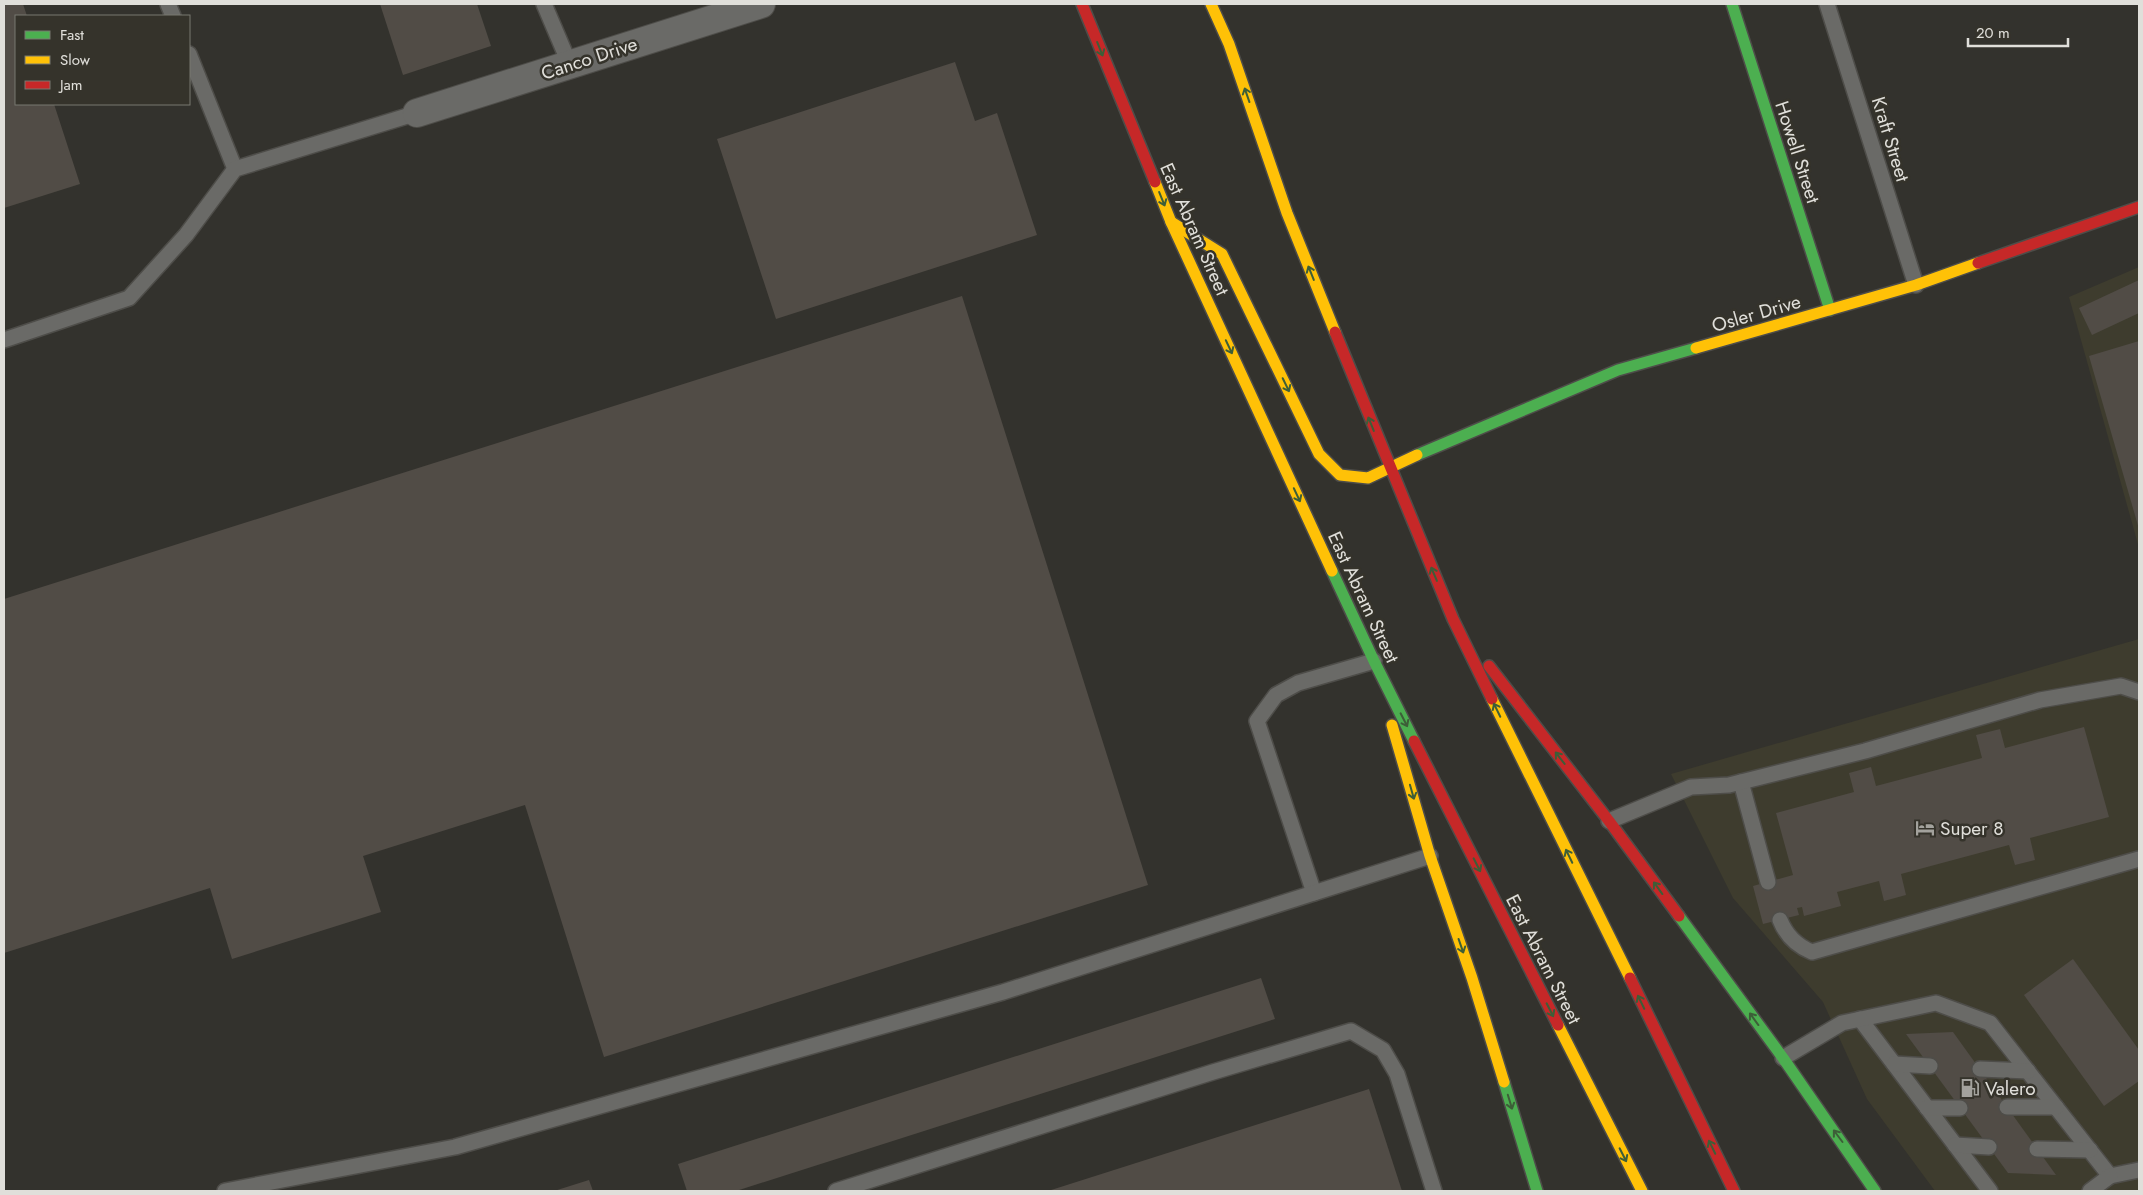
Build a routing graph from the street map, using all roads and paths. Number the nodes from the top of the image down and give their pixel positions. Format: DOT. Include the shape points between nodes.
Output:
graph roads {
  1 [pos="544,4"];
  2 [pos="761,4"];
  3 [pos="1082,4"];
  4 [pos="1211,4"];
  5 [pos="1732,4"];
  6 [pos="1828,4"];
  7 [pos="190,56"];
  8 [pos="570,65"];
  9 [pos="417,113"];
  10 [pos="235,169"];
  11 [pos="2139,207"];
  12 [pos="1171,222"];
  13 [pos="1916,285"];
  14 [pos="1830,310"];
  15 [pos="4,340"];
  16 [pos="1389,467"];
  17 [pos="1453,619"];
  18 [pos="1374,661"];
  19 [pos="2139,692"];
  20 [pos="1741,782"];
  21 [pos="1608,821"];
  22 [pos="1430,856"];
  23 [pos="2139,859"];
  24 [pos="1768,882"];
  25 [pos="1314,893"];
  26 [pos="1780,920"];
  27 [pos="1860,1019"];
  28 [pos="1783,1058"];
  29 [pos="1894,1064"];
  30 [pos="1930,1066"];
  31 [pos="1980,1068"];
  32 [pos="2028,1071"];
  33 [pos="2007,1107"];
  34 [pos="2056,1107"];
  35 [pos="1927,1108"];
  36 [pos="1960,1108"];
  37 [pos="1955,1145"];
  38 [pos="1989,1147"];
  39 [pos="2037,1149"];
  40 [pos="2090,1150"];
  41 [pos="1854,1156"];
  42 [pos="2139,1170"];
  43 [pos="2110,1176"];
  44 [pos="1537,1190"];
  45 [pos="225,1191"];
  46 [pos="836,1191"];
  47 [pos="1434,1191"];
  48 [pos="1642,1191"];
  49 [pos="1734,1191"];
  50 [pos="1875,1191"];
  51 [pos="1888,1191"];
  52 [pos="1990,1191"];
  53 [pos="2090,1191"];
  1 -- 8 [label="lane"];
  2 -- 8 [label="street, Canco Drive"];
  3 -- 12 [label="main road, East Abram Street, one-way"];
  16 -- 4 [label="main road, one-way" via="1287,213 1229,44"];
  5 -- 14 [label="main road, Howell Street"];
  6 -- 13 [label="lane, Kraft Street"];
  7 -- 10 [label="lane"];
  8 -- 9 [label="street, Canco Drive"];
  9 -- 10 [label="lane"];
  10 -- 15 [label="lane" via="186,235 129,298"];
  11 -- 13 [label="main road, Osler Drive"];
  12 -- 16 [label="main road, Osler Drive, one-way" via="1222,254 1319,454 1340,475 1368,478"];
  12 -- 18 [label="main road, East Abram Street, one-way"];
  13 -- 14 [label="main road, Osler Drive"];
  14 -- 16 [label="main road, Osler Drive" via="1618,370"];
  17 -- 16 [label="main road, one-way"];
  21 -- 17 [label="main road, one-way"];
  49 -- 17 [label="main road, one-way"];
  18 -- 22 [label="main road, one-way"];
  18 -- 25 [label="lane" via="1298,683 1276,695 1257,721"];
  18 -- 48 [label="main road, East Abram Street, one-way"];
  19 -- 20 [label="lane" via="2121,686 2040,700 1865,751"];
  20 -- 21 [label="lane" via="1691,787"];
  20 -- 24 [label="lane"];
  28 -- 21 [label="main road, one-way"];
  22 -- 25 [label="lane"];
  22 -- 44 [label="main road, one-way" via="1472,978"];
  23 -- 26 [label="lane" via="1812,952 1800,947 1784,930"];
  25 -- 45 [label="lane" via="1003,992 455,1147"];
  27 -- 28 [label="lane" via="1842,1023"];
  27 -- 29 [label="lane"];
  27 -- 32 [label="lane" via="1936,1003 1990,1023"];
  41 -- 28 [label="main road, one-way"];
  29 -- 30 [label="lane"];
  29 -- 35 [label="lane"];
  31 -- 32 [label="lane"];
  32 -- 34 [label="lane"];
  33 -- 34 [label="lane"];
  34 -- 40 [label="lane"];
  35 -- 36 [label="lane"];
  35 -- 37 [label="lane"];
  37 -- 38 [label="lane"];
  37 -- 52 [label="lane"];
  39 -- 40 [label="lane"];
  40 -- 43 [label="lane"];
  41 -- 50 [label="main road"];
  41 -- 51 [label="main road"];
  42 -- 43 [label="lane"];
  43 -- 53 [label="lane"];
  46 -- 47 [label="lane" via="1351,1031 1383,1050 1397,1074"];
}
